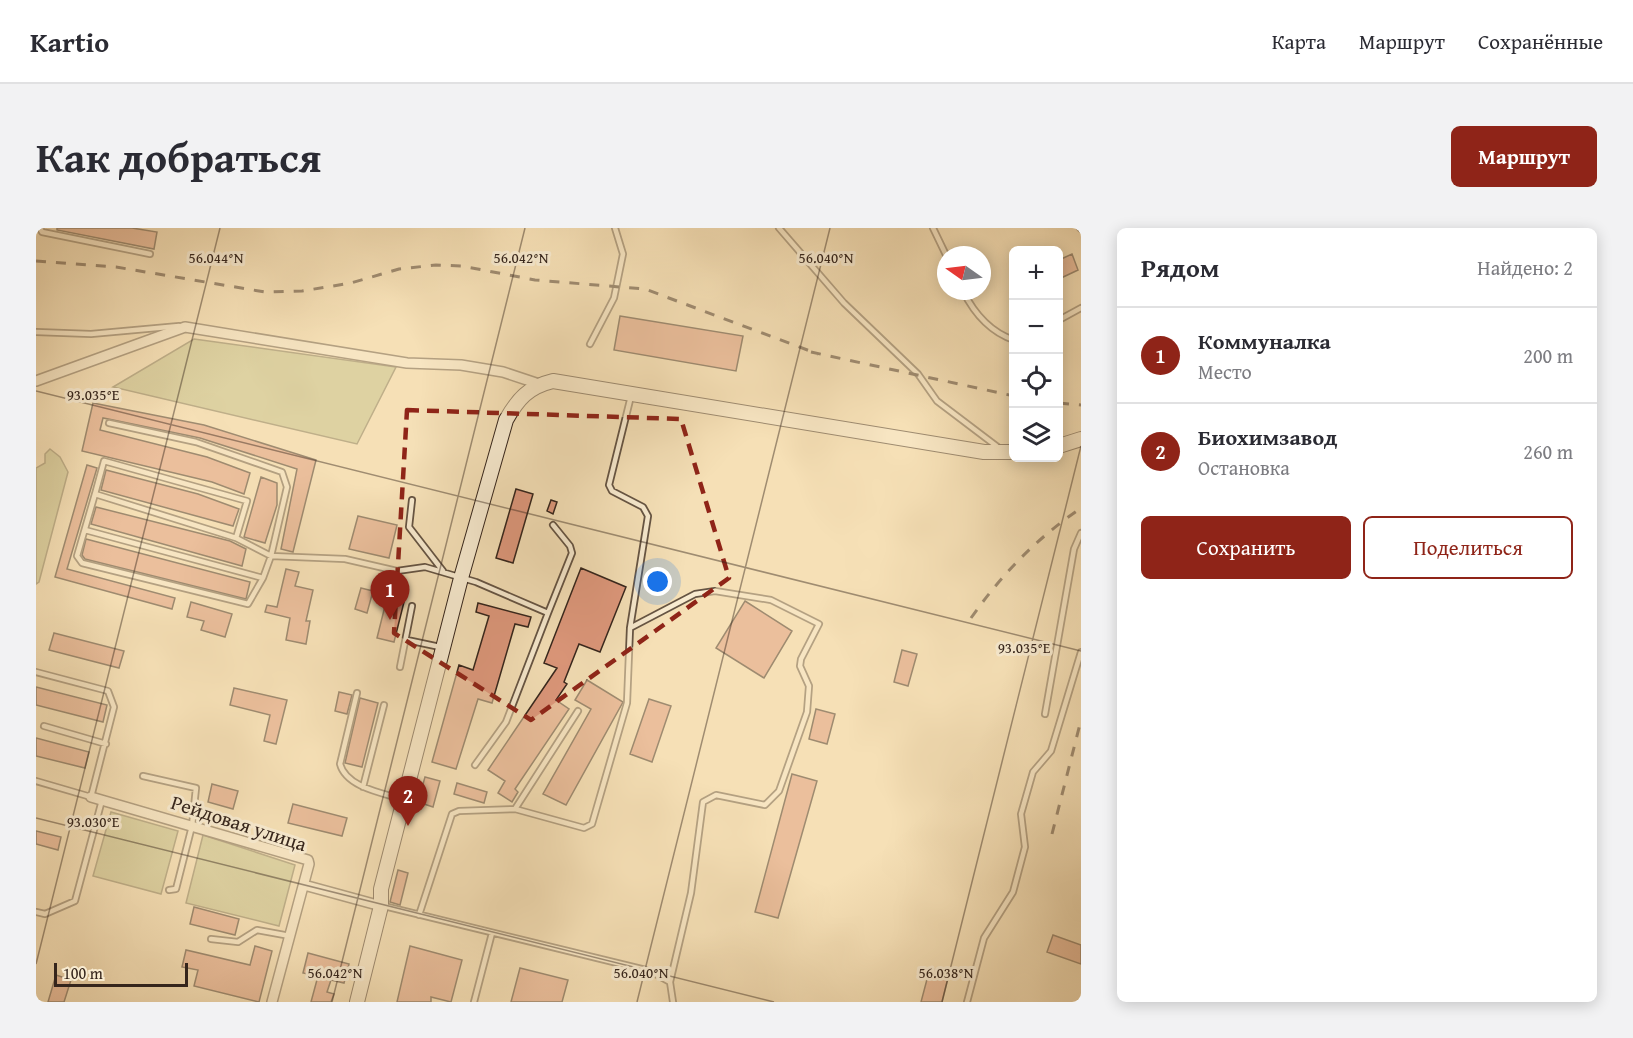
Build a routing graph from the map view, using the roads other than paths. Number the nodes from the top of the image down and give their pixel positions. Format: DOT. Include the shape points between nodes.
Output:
graph roads {
  1 [pos="40,228"];
  2 [pos="615,228"];
  3 [pos="780,228"];
  4 [pos="933,228"];
  5 [pos="942,246"];
  6 [pos="150,254"];
  7 [pos="967,300"];
  8 [pos="1081,308"];
  9 [pos="1063,318"];
  10 [pos="185,327"];
  11 [pos="36,332"];
  12 [pos="1009,338"];
  13 [pos="590,345"];
  14 [pos="36,381"];
  15 [pos="538,384"];
  16 [pos="632,394"];
  17 [pos="109,423"];
  18 [pos="1081,439"];
  19 [pos="1063,445"];
  20 [pos="1009,452"];
  21 [pos="1009,453"];
  22 [pos="95,494"];
  23 [pos="412,500"];
  24 [pos="553,525"];
  25 [pos="85,530"];
  26 [pos="1081,533"];
  27 [pos="236,537"];
  28 [pos="270,556"];
  29 [pos="445,573"];
  30 [pos="263,578"];
  31 [pos="461,578"];
  32 [pos="412,606"];
  33 [pos="548,613"];
  34 [pos="630,628"];
  35 [pos="407,640"];
  36 [pos="443,648"];
  37 [pos="1081,652"];
  38 [pos="400,667"];
  39 [pos="36,672"];
  40 [pos="357,693"];
  41 [pos="384,705"];
  42 [pos="578,711"];
  43 [pos="1045,714"];
  44 [pos="44,726"];
  45 [pos="106,744"];
  46 [pos="475,765"];
  47 [pos="143,776"];
  48 [pos="36,781"];
  49 [pos="363,787"];
  50 [pos="91,797"];
  51 [pos="404,799"];
  52 [pos="102,800"];
  53 [pos="515,809"];
  54 [pos="192,826"];
  55 [pos="304,885"];
  56 [pos="170,890"];
  57 [pos="381,906"];
  58 [pos="36,912"];
  59 [pos="419,915"];
  60 [pos="492,933"];
  61 [pos="290,936"];
  62 [pos="211,939"];
  63 [pos="670,982"];
  64 [pos="272,1002"];
  65 [pos="357,1002"];
  66 [pos="474,1002"];
  67 [pos="673,1002"];
  68 [pos="967,1002"];
  1 -- 6 [label="lane" via="42,232"];
  2 -- 13 [label="lane" via="623,255 614,298"];
  3 -- 20 [label="lane" via="844,303 918,374 937,401"];
  4 -- 5 [label="lane"];
  7 -- 12 [label="lane" via="985,323"];
  8 -- 9 [label="lane"];
  10 -- 11 [label="lane" via="91,334"];
  10 -- 14 [label="street"];
  10 -- 15 [label="street" via="407,363 461,365 504,372"];
  15 -- 16 [label="main road" via="553,381"];
  15 -- 31 [label="main road" via="523,394 506,420"];
  16 -- 21 [label="main road"];
  16 -- 34 [label="lane" via="609,485 612,492 643,507 648,516"];
  17 -- 28 [label="lane" via="196,442 282,472 287,487"];
  18 -- 19 [label="main road"];
  22 -- 25 [label="lane"];
  22 -- 27 [label="lane"];
  22 -- 27 [label="lane" via="104,461 247,501"];
  23 -- 29 [label="lane" via="409,527"];
  24 -- 33 [label="lane" via="572,554"];
  25 -- 30 [label="lane"];
  25 -- 30 [label="lane" via="77,556 82,563 242,605 248,604"];
  26 -- 43 [label="lane" via="1074,549"];
  27 -- 28 [label="lane"];
  28 -- 29 [label="lane" via="345,559 397,571 425,567"];
  28 -- 30 [label="lane"];
  29 -- 31 [label="lane"];
  31 -- 33 [label="lane"];
  31 -- 36 [label="main road"];
  32 -- 35 [label="lane"];
  33 -- 46 [label="lane" via="506,722"];
  34 -- 53 [label="lane" via="627,703 592,824 584,828"];
  34 -- 63 [label="lane" via="694,594 715,591 771,600 819,624 801,659 809,686 807,712 779,791 765,805 716,795 700,807 691,893"];
  35 -- 36 [label="lane"];
  35 -- 38 [label="lane"];
  36 -- 51 [label="main road"];
  37 -- 68 [label="lane" via="1051,752 1033,772 1021,814 1026,840 1013,892 984,938"];
  39 -- 45 [label="lane" via="108,691 114,707"];
  40 -- 49 [label="lane" via="340,764"];
  41 -- 49 [label="lane"];
  42 -- 53 [label="lane"];
  44 -- 45 [label="lane"];
  45 -- 50 [label="lane"];
  47 -- 54 [label="lane" via="196,788"];
  48 -- 50 [label="lane"];
  49 -- 51 [label="lane"];
  50 -- 52 [label="street, Рейдовая улица"];
  51 -- 57 [label="main road" via="381,889"];
  52 -- 54 [label="street, Рейдовая улица"];
  52 -- 58 [label="lane" via="75,901 45,914"];
  53 -- 59 [label="lane" via="452,814"];
  54 -- 55 [label="street, Рейдовая улица" via="308,860"];
  54 -- 56 [label="lane" via="176,889"];
  55 -- 57 [label="street"];
  55 -- 61 [label="street, Рейдовая улица"];
  57 -- 59 [label="lane"];
  57 -- 65 [label="main road"];
  59 -- 60 [label="lane"];
  60 -- 63 [label="lane" via="650,971"];
  60 -- 66 [label="lane"];
  61 -- 62 [label="lane" via="257,930 238,942"];
  61 -- 64 [label="street, Рейдовая улица"];
  63 -- 67 [label="lane"];
}
